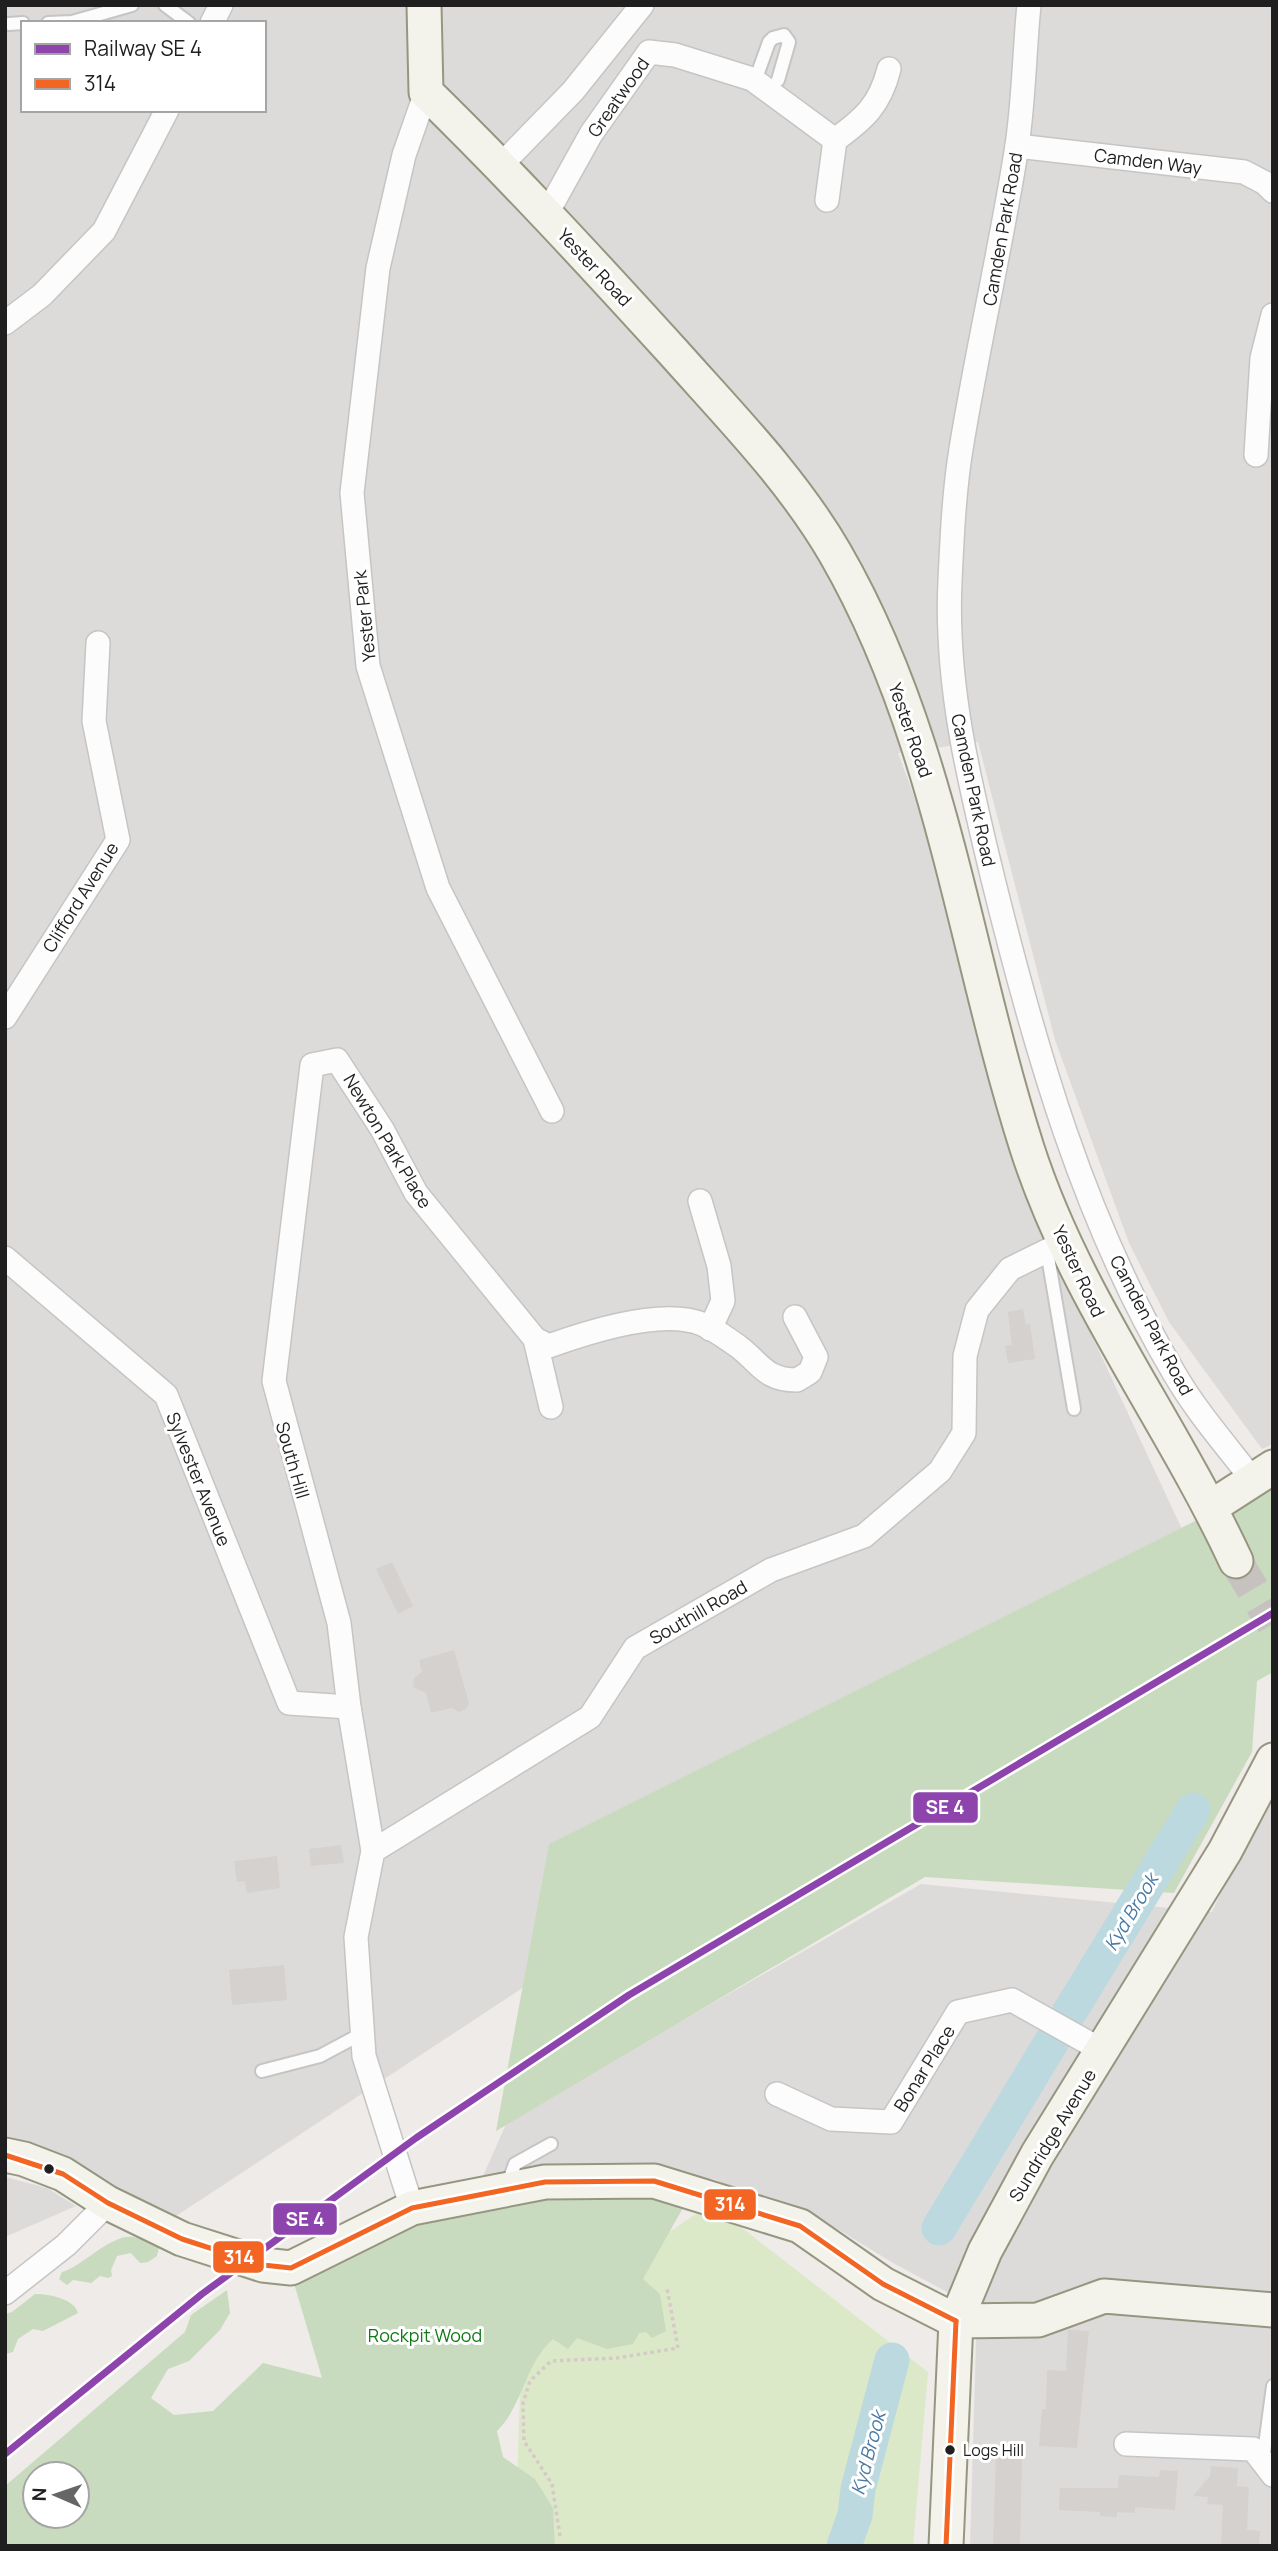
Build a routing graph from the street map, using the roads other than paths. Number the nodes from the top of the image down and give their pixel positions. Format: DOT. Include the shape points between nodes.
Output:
graph roads {
  1 [pos="132,5"];
  2 [pos="166,5"];
  3 [pos="424,5"];
  4 [pos="642,5"];
  5 [pos="1029,5"];
  6 [pos="76,21"];
  7 [pos="186,21"];
  8 [pos="21,23"];
  9 [pos="9,24"];
  10 [pos="888,69"];
  11 [pos="778,80"];
  12 [pos="755,81"];
  13 [pos="426,92"];
  14 [pos="166,112"];
  15 [pos="835,140"];
  16 [pos="1017,146"];
  17 [pos="501,165"];
  18 [pos="1273,191"];
  19 [pos="827,200"];
  20 [pos="546,215"];
  21 [pos="1273,315"];
  22 [pos="5,323"];
  23 [pos="1256,455"];
  24 [pos="99,643"];
  25 [pos="5,1017"];
  26 [pos="312,1065"];
  27 [pos="552,1111"];
  28 [pos="700,1201"];
  29 [pos="1056,1247"];
  30 [pos="5,1258"];
  31 [pos="795,1317"];
  32 [pos="710,1329"];
  33 [pos="534,1339"];
  34 [pos="551,1407"];
  35 [pos="1074,1409"];
  36 [pos="1262,1473"];
  37 [pos="1211,1507"];
  38 [pos="1236,1561"];
  39 [pos="349,1707"];
  40 [pos="1273,1760"];
  41 [pos="373,1851"];
  42 [pos="363,2033"];
  43 [pos="1103,2051"];
  44 [pos="262,2071"];
  45 [pos="777,2094"];
  46 [pos="551,2144"];
  47 [pos="5,2155"];
  48 [pos="507,2189"];
  49 [pos="108,2203"];
  50 [pos="412,2208"];
  51 [pos="5,2293"];
  52 [pos="1273,2310"];
  53 [pos="956,2321"];
  54 [pos="1273,2386"];
  55 [pos="1126,2444"];
  56 [pos="1268,2468"];
  57 [pos="946,2546"];
  1 -- 6 [label="lane"];
  2 -- 7 [label="lane"];
  3 -- 13 [label="street"];
  4 -- 17 [label="street" via="573,91"];
  5 -- 16 [label="street, Camden Park Road"];
  8 -- 9 [label="lane"];
  10 -- 15 [label="street" via="882,96"];
  11 -- 12 [label="lane" via="789,42 784,35 769,42"];
  12 -- 15 [label="street, Greatwood"];
  12 -- 20 [label="street, Greatwood" via="675,55 649,52 591,134"];
  13 -- 17 [label="street, Yester Road"];
  13 -- 27 [label="street, Yester Park" via="404,155 378,268 352,493 368,666 438,888"];
  14 -- 22 [label="street" via="104,232 42,295"];
  15 -- 19 [label="street"];
  16 -- 18 [label="street, Camden Way" via="1244,172"];
  16 -- 36 [label="street, Camden Park Road" via="960,453 950,586 956,718 1013,962 1058,1113 1093,1205 1132,1294 1174,1373 1200,1412"];
  17 -- 20 [label="street, Yester Road"];
  20 -- 29 [label="street, Yester Road" via="745,430 835,552 889,668 937,806"];
  21 -- 23 [label="street" via="1262,358"];
  24 -- 25 [label="street, Clifford Avenue" via="94,721 118,840"];
  26 -- 33 [label="street, Newton Park Place" via="337,1060 416,1193"];
  26 -- 39 [label="street, South Hill" via="274,1381 339,1623"];
  28 -- 32 [label="street" via="719,1266 723,1301"];
  29 -- 35 [label="lane"];
  29 -- 37 [label="street, Yester Road"];
  29 -- 41 [label="street, Southill Road" via="1010,1269 977,1310 965,1356 964,1433 940,1471 864,1536 771,1570 635,1648 590,1717"];
  30 -- 39 [label="street, Sylvester Avenue" via="166,1395 289,1703"];
  31 -- 32 [label="street" via="816,1357 810,1372 797,1380 767,1374 748,1354"];
  32 -- 33 [label="street" via="671,1319 623,1325 550,1346"];
  33 -- 34 [label="street, Newton Park Place"];
  36 -- 37 [label="street"];
  37 -- 38 [label="street, Yester Road"];
  39 -- 41 [label="street, South Hill"];
  40 -- 43 [label="street, Sundridge Avenue" via="1225,1851"];
  41 -- 42 [label="street" via="356,1937"];
  42 -- 44 [label="lane" via="320,2056"];
  42 -- 50 [label="street" via="364,2056"];
  43 -- 45 [label="street, Bonar Place" via="1012,2000 958,2012 891,2122 831,2119"];
  43 -- 53 [label="street, Sundridge Avenue" via="1037,2155 985,2251"];
  46 -- 48 [label="lane" via="515,2164"];
  47 -- 49 [label="street" via="63,2174"];
  48 -- 50 [label="street"];
  48 -- 53 [label="street" via="545,2182 653,2181 800,2227 883,2284"];
  49 -- 50 [label="street" via="182,2239 263,2265 291,2268"];
  49 -- 51 [label="street" via="66,2245"];
  52 -- 53 [label="street" via="1104,2296 1038,2320"];
  53 -- 57 [label="street, Sundridge Avenue"];
  54 -- 56 [label="lane"];
  55 -- 56 [label="street" via="1253,2449"];
}
